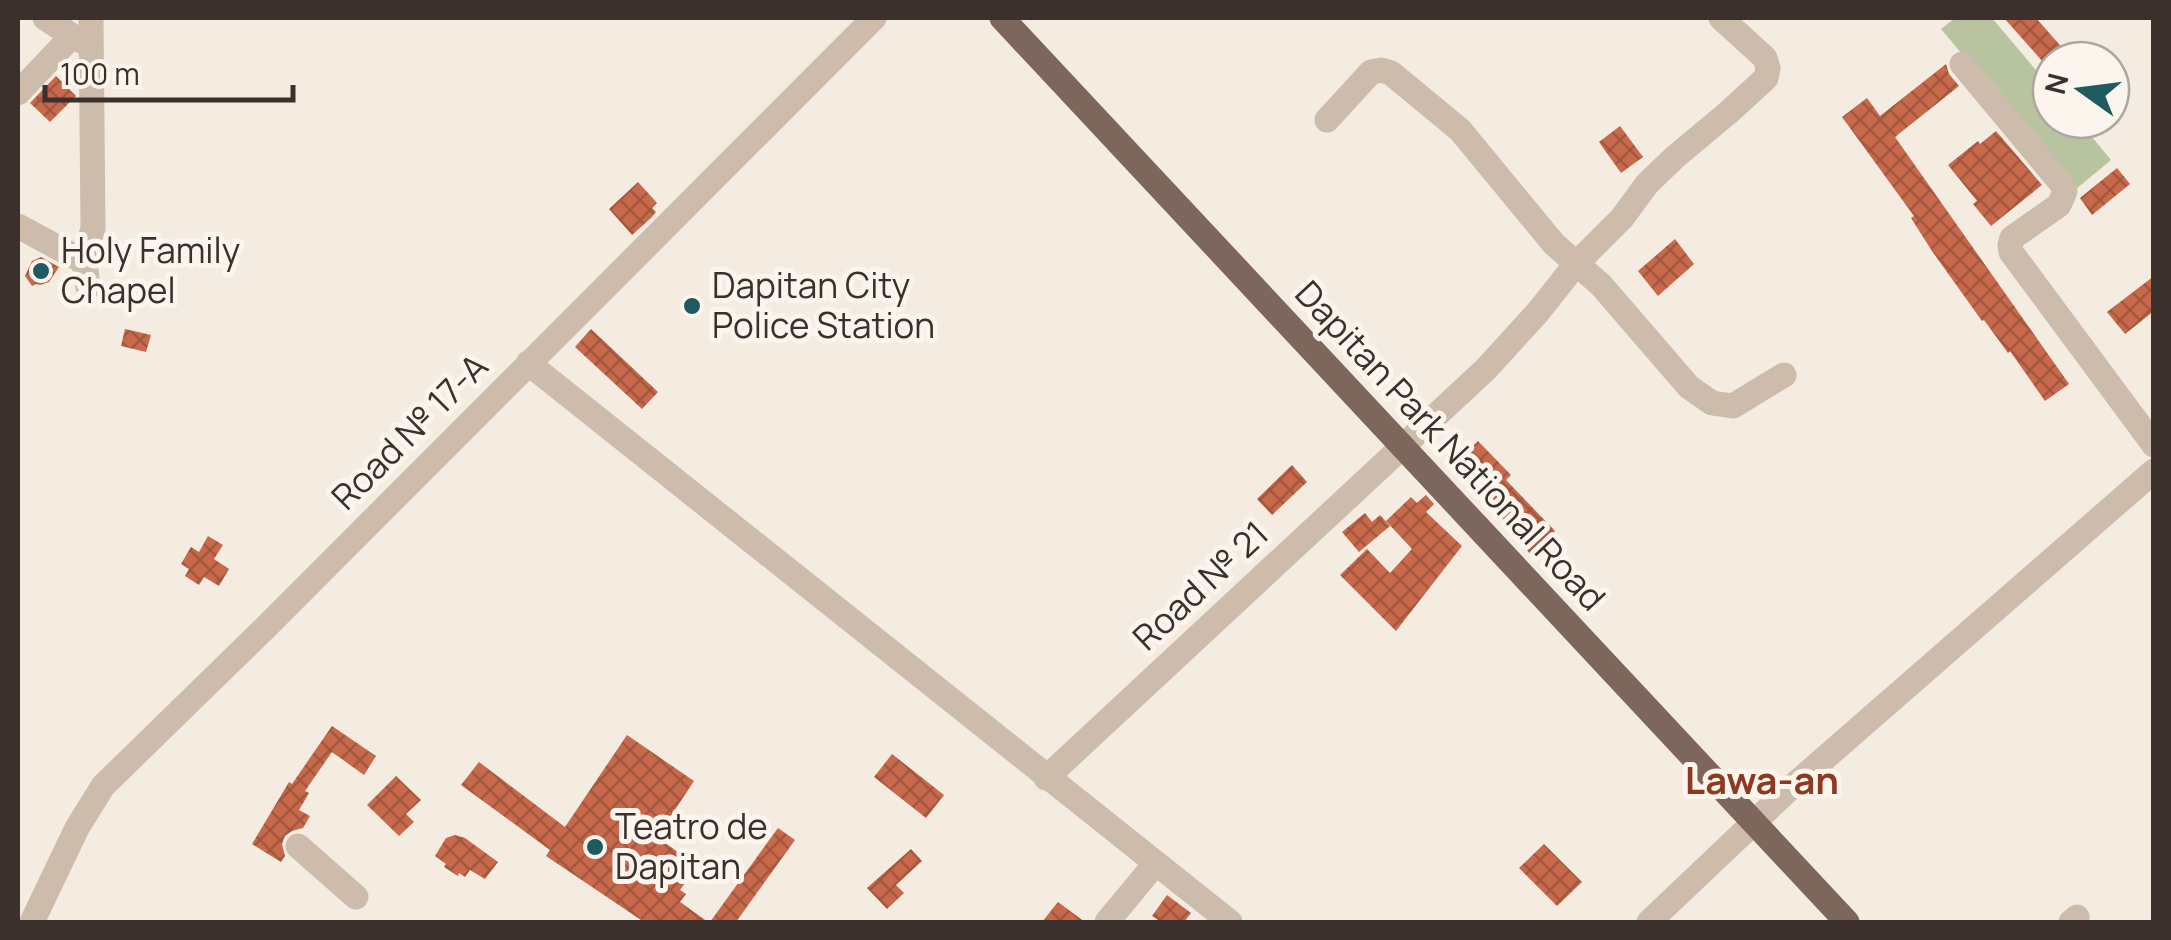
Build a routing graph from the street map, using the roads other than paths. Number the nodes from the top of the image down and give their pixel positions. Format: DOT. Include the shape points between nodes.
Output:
graph roads {
  1 [pos="45,18"];
  2 [pos="874,18"];
  3 [pos="1002,18"];
  4 [pos="1721,18"];
  5 [pos="84,32"];
  6 [pos="1962,64"];
  7 [pos="18,93"];
  8 [pos="1326,120"];
  9 [pos="18,226"];
  10 [pos="81,260"];
  11 [pos="1576,264"];
  12 [pos="88,287"];
  13 [pos="528,363"];
  14 [pos="1784,375"];
  15 [pos="2154,445"];
  16 [pos="1404,446"];
  17 [pos="2154,471"];
  18 [pos="1046,778"];
  19 [pos="1754,823"];
  20 [pos="298,846"];
  21 [pos="1155,864"];
  22 [pos="356,896"];
  23 [pos="32,922"];
  24 [pos="1108,922"];
  25 [pos="1230,922"];
  26 [pos="1649,922"];
  27 [pos="1847,922"];
  1 -- 5 [label="street"];
  2 -- 13 [label="street, Road № 17-A"];
  3 -- 16 [label="main road, Dapitan Park National Road"];
  4 -- 11 [label="street, Road № 21" via="1765,58 1766,78 1646,184"];
  5 -- 7 [label="street"];
  5 -- 10 [label="street" via="94,229"];
  6 -- 15 [label="street" via="2065,191 2060,206 2012,238 2011,252"];
  8 -- 11 [label="street" via="1372,72 1390,73 1460,130"];
  9 -- 10 [label="street"];
  10 -- 12 [label="street"];
  11 -- 14 [label="street" via="1689,387 1712,403 1733,406"];
  11 -- 16 [label="street, Road № 21" via="1486,369"];
  13 -- 18 [label="street"];
  13 -- 23 [label="street, Road № 17-A" via="103,786"];
  16 -- 18 [label="street, Road № 21"];
  16 -- 19 [label="main road, Dapitan Park National Road"];
  17 -- 19 [label="street"];
  18 -- 21 [label="street"];
  19 -- 26 [label="street"];
  19 -- 27 [label="main road, Dapitan Park National Road"];
  20 -- 22 [label="street"];
  21 -- 24 [label="street"];
  21 -- 25 [label="street"];
}
